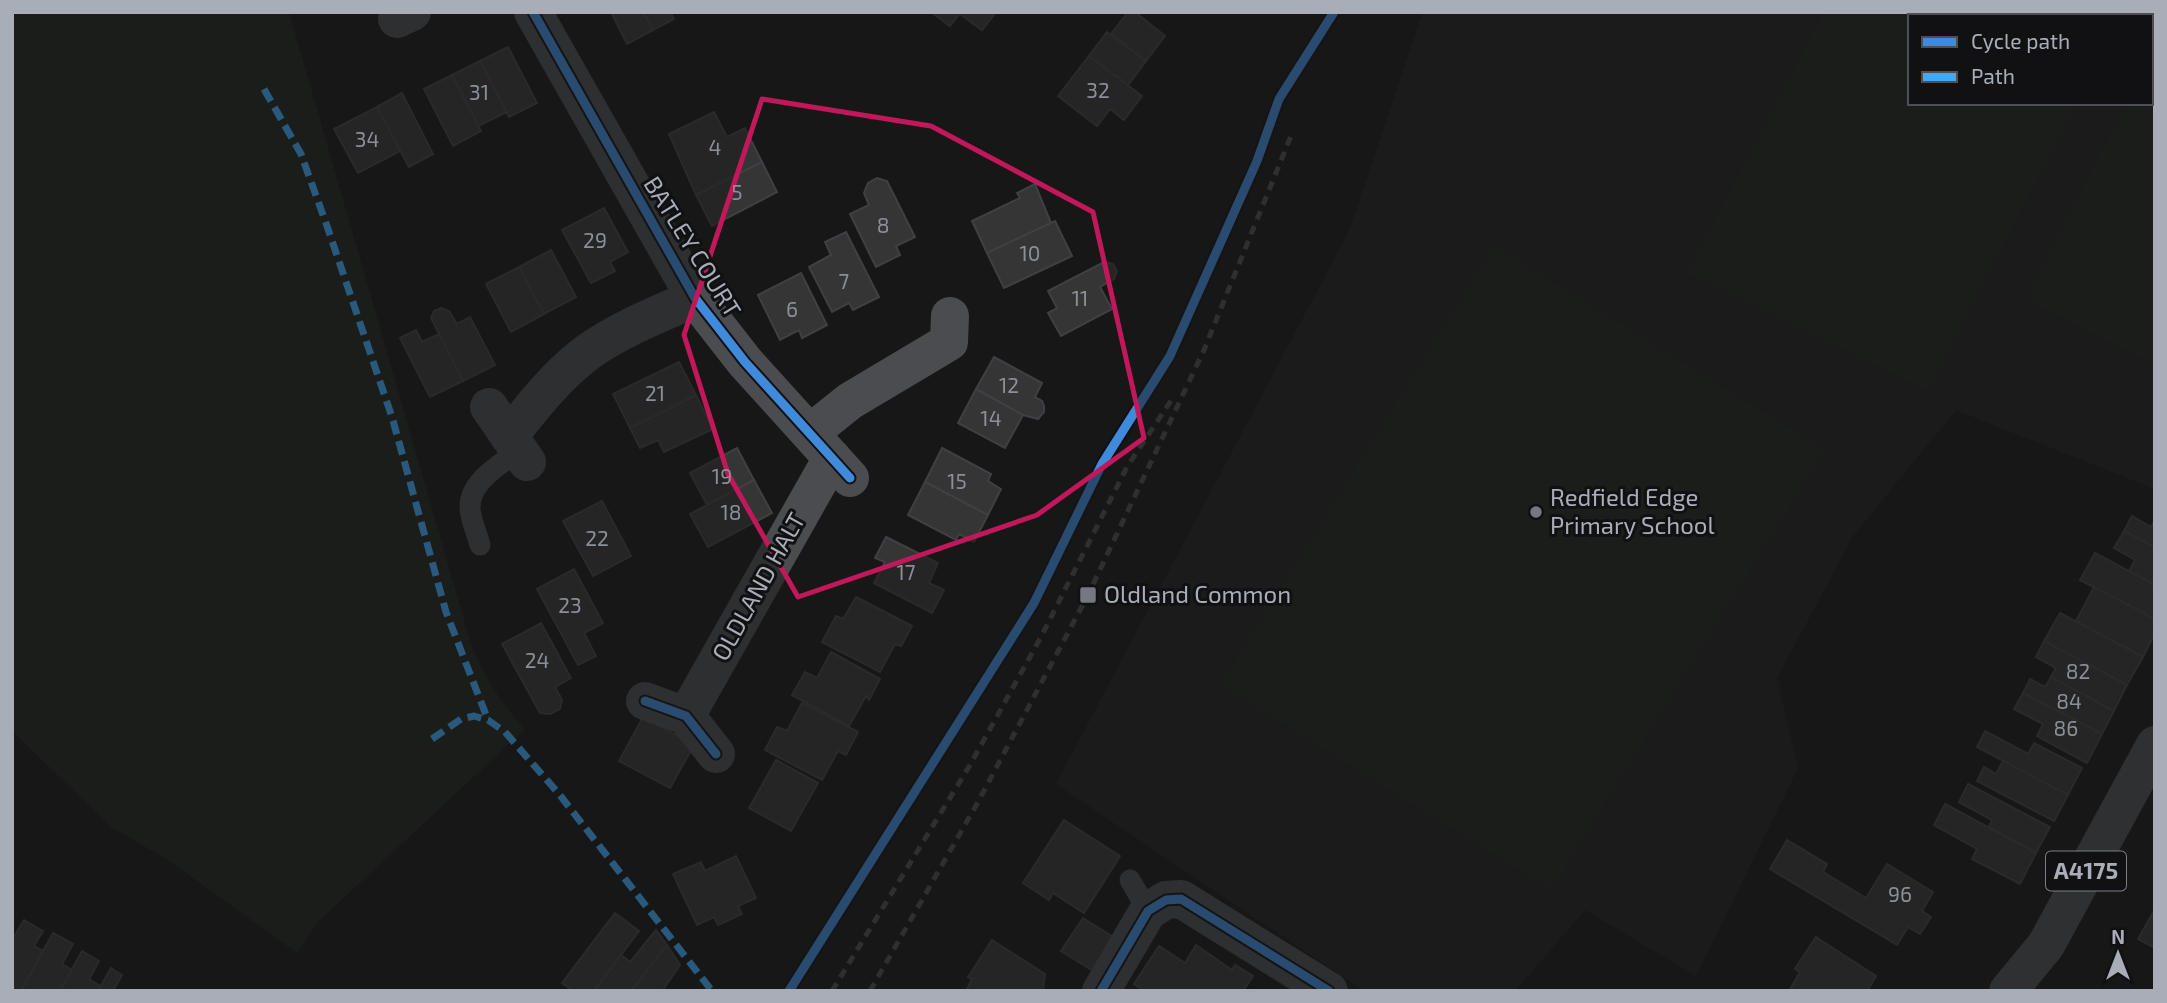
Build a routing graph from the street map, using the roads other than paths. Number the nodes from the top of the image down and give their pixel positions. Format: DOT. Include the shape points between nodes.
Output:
graph roads {
  1 [pos="533,12"];
  2 [pos="695,298"];
  3 [pos="950,316"];
  4 [pos="511,439"];
  5 [pos="831,456"];
  6 [pos="480,545"];
  7 [pos="645,701"];
  8 [pos="686,716"];
  9 [pos="2155,745"];
  10 [pos="716,754"];
  11 [pos="1101,991"];
  12 [pos="1329,991"];
  13 [pos="2008,991"];
  1 -- 2 [label="street, BATLEY COURT"];
  2 -- 4 [label="street" via="588,352 545,391"];
  2 -- 5 [label="street, BATLEY COURT" via="744,362"];
  3 -- 5 [label="street" via="949,342 850,401"];
  4 -- 6 [label="lane" via="472,491 470,509"];
  5 -- 8 [label="street, OLDLAND HALT"];
  7 -- 8 [label="street"];
  8 -- 10 [label="street"];
  9 -- 13 [label="main road, A4175" via="2046,945"];
  11 -- 12 [label="street" via="1139,895 1181,899"];
}
